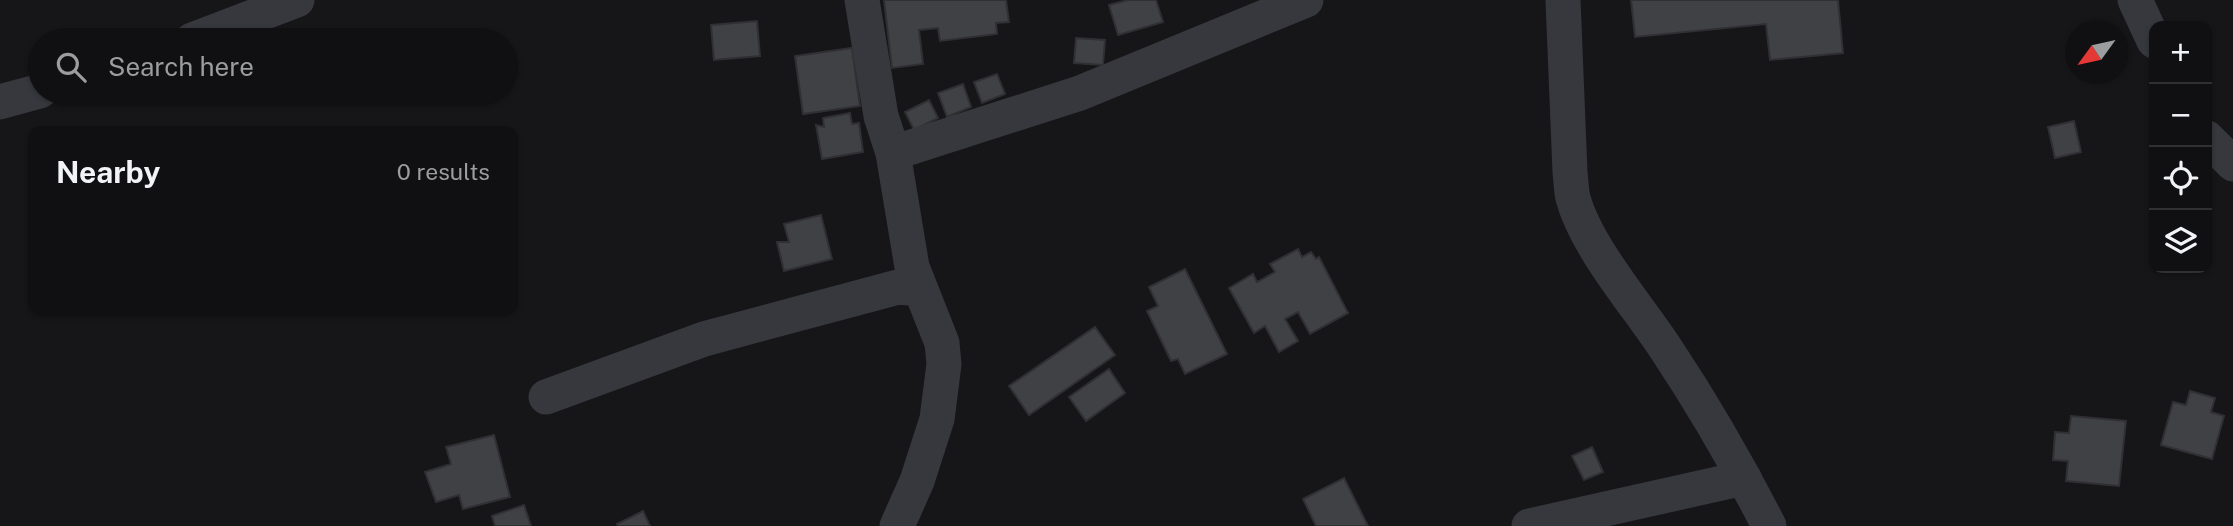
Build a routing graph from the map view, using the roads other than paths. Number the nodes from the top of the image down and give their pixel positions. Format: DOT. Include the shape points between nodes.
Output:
graph roads {
  1 [pos="297,0"];
  2 [pos="862,0"];
  3 [pos="1306,0"];
  4 [pos="1563,0"];
  5 [pos="2135,0"];
  6 [pos="224,28"];
  7 [pos="2149,30"];
  8 [pos="28,94"];
  9 [pos="0,102"];
  10 [pos="2212,143"];
  11 [pos="893,153"];
  12 [pos="2233,164"];
  13 [pos="920,289"];
  14 [pos="546,397"];
  15 [pos="1744,478"];
  16 [pos="897,526"];
  17 [pos="1529,526"];
  18 [pos="1769,526"];
  1 -- 6 [label="street"];
  2 -- 11 [label="street" via="881,117"];
  3 -- 11 [label="street" via="1080,93"];
  4 -- 15 [label="street" via="1570,172 1577,207 1600,255 1668,351"];
  5 -- 7 [label="street"];
  8 -- 9 [label="street"];
  10 -- 12 [label="street"];
  11 -- 13 [label="street" via="912,267"];
  13 -- 14 [label="street" via="898,287 704,339"];
  13 -- 16 [label="street" via="939,331 944,364 929,446"];
  15 -- 17 [label="street"];
  15 -- 18 [label="street"];
}
